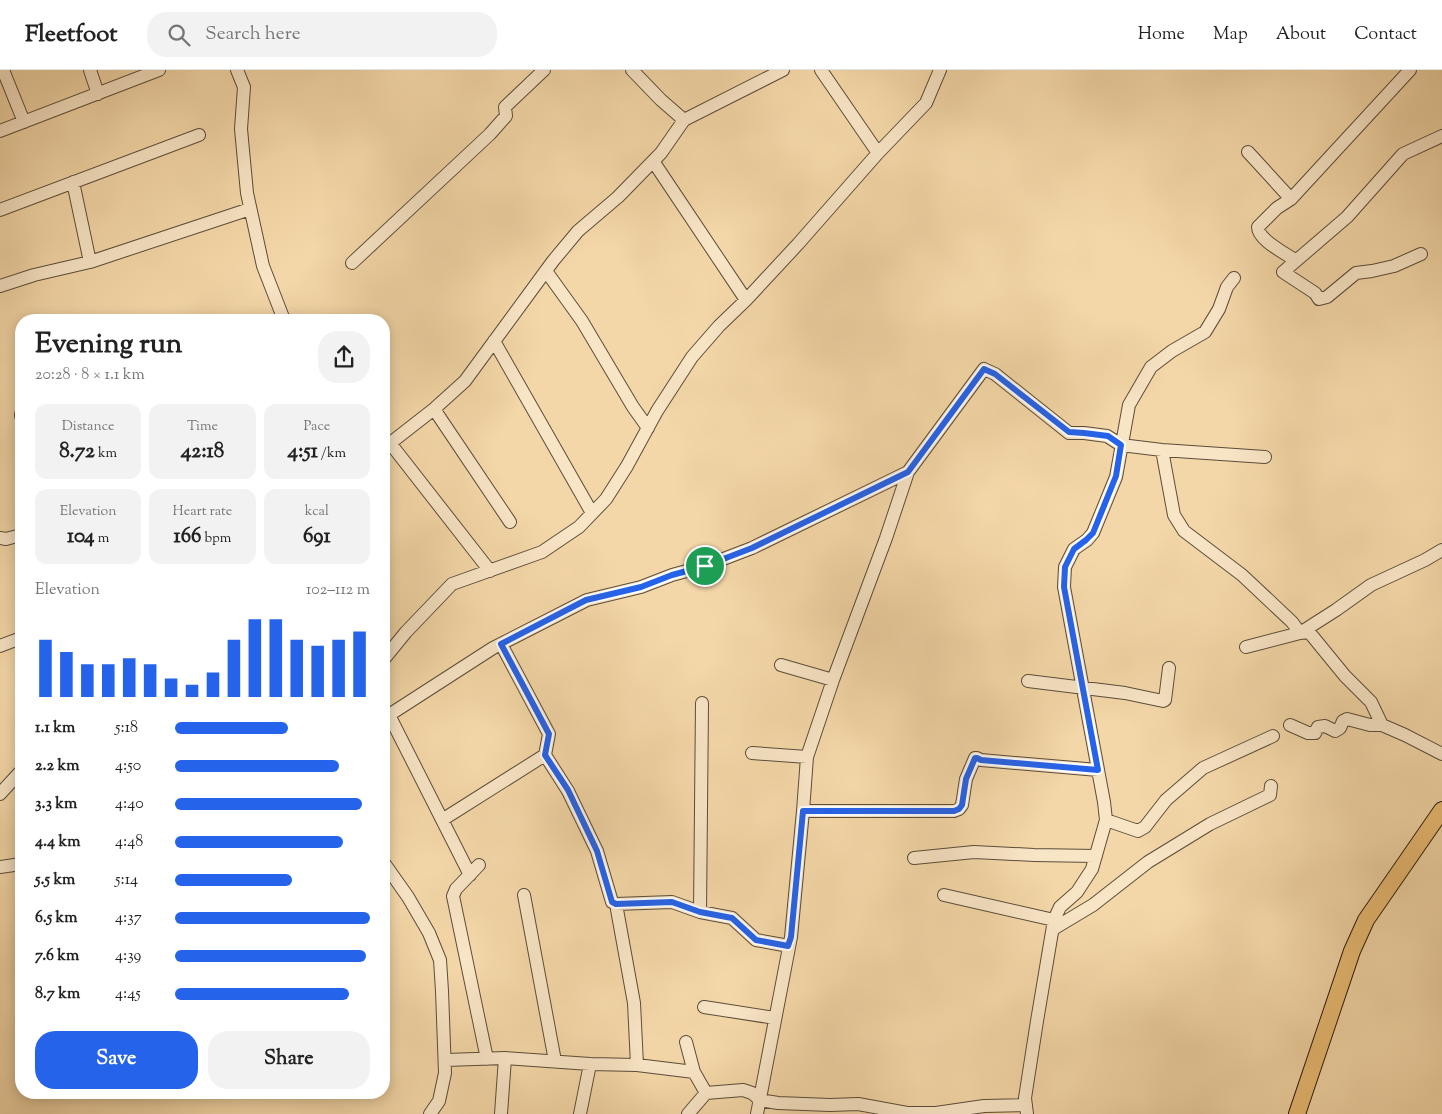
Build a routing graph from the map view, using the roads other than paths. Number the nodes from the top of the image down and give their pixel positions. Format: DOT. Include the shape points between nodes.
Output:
graph roads {
  1 [pos="3,70"];
  2 [pos="90,70"];
  3 [pos="159,70"];
  4 [pos="237,70"];
  5 [pos="544,70"];
  6 [pos="632,70"];
  7 [pos="783,70"];
  8 [pos="821,70"];
  9 [pos="940,70"];
  10 [pos="1410,70"];
  11 [pos="98,94"];
  12 [pos="684,120"];
  13 [pos="24,122"];
  14 [pos="0,131"];
  15 [pos="199,135"];
  16 [pos="1442,136"];
  17 [pos="1248,152"];
  18 [pos="878,153"];
  19 [pos="653,161"];
  20 [pos="73,182"];
  21 [pos="1291,199"];
  22 [pos="250,209"];
  23 [pos="0,210"];
  24 [pos="1421,254"];
  25 [pos="1295,260"];
  26 [pos="90,262"];
  27 [pos="352,262"];
  28 [pos="546,271"];
  29 [pos="1234,278"];
  30 [pos="0,286"];
  31 [pos="746,300"];
  32 [pos="282,314"];
  33 [pos="494,341"];
  34 [pos="434,409"];
  35 [pos="648,428"];
  36 [pos="390,444"];
  37 [pos="1121,445"];
  38 [pos="390,450"];
  39 [pos="1162,450"];
  40 [pos="1265,457"];
  41 [pos="908,472"];
  42 [pos="592,513"];
  43 [pos="510,522"];
  44 [pos="15,537"];
  45 [pos="0,538"];
  46 [pos="1442,550"];
  47 [pos="490,571"];
  48 [pos="1300,633"];
  49 [pos="15,640"];
  50 [pos="501,644"];
  51 [pos="0,646"];
  52 [pos="1246,647"];
  53 [pos="390,652"];
  54 [pos="781,665"];
  55 [pos="1169,668"];
  56 [pos="833,680"];
  57 [pos="1028,681"];
  58 [pos="1082,688"];
  59 [pos="702,704"];
  60 [pos="390,713"];
  61 [pos="390,722"];
  62 [pos="1382,724"];
  63 [pos="1290,725"];
  64 [pos="1273,736"];
  65 [pos="752,753"];
  66 [pos="1442,754"];
  67 [pos="545,755"];
  68 [pos="807,757"];
  69 [pos="1098,770"];
  70 [pos="15,778"];
  71 [pos="1271,786"];
  72 [pos="0,794"];
  73 [pos="1442,810"];
  74 [pos="803,811"];
  75 [pos="442,820"];
  76 [pos="1106,820"];
  77 [pos="1096,856"];
  78 [pos="914,858"];
  79 [pos="15,865"];
  80 [pos="478,865"];
  81 [pos="0,867"];
  82 [pos="390,871"];
  83 [pos="470,875"];
  84 [pos="524,895"];
  85 [pos="944,895"];
  86 [pos="616,904"];
  87 [pos="700,912"];
  88 [pos="1054,924"];
  89 [pos="788,946"];
  90 [pos="704,1007"];
  91 [pos="775,1018"];
  92 [pos="686,1042"];
  93 [pos="505,1058"];
  94 [pos="487,1059"];
  95 [pos="448,1061"];
  96 [pos="554,1061"];
  97 [pos="590,1064"];
  98 [pos="637,1066"];
  99 [pos="694,1072"];
  100 [pos="706,1093"];
  101 [pos="760,1100"];
  102 [pos="1026,1109"];
  103 [pos="430,1114"];
  104 [pos="501,1114"];
  105 [pos="580,1114"];
  106 [pos="688,1114"];
  107 [pos="757,1114"];
  108 [pos="1296,1114"];
  1 -- 13 [label="street"];
  2 -- 11 [label="street"];
  3 -- 11 [label="street"];
  4 -- 22 [label="street" via="244,87 240,129"];
  5 -- 27 [label="street" via="505,107 506,116 490,134"];
  6 -- 12 [label="street"];
  7 -- 12 [label="street"];
  8 -- 18 [label="street"];
  9 -- 18 [label="street" via="926,103"];
  10 -- 21 [label="street"];
  11 -- 13 [label="street"];
  12 -- 19 [label="street"];
  13 -- 14 [label="street"];
  15 -- 20 [label="street"];
  16 -- 25 [label="street" via="1403,154 1347,216"];
  17 -- 21 [label="street"];
  18 -- 31 [label="street"];
  19 -- 28 [label="street" via="578,231"];
  19 -- 31 [label="street"];
  20 -- 23 [label="street"];
  20 -- 26 [label="street"];
  21 -- 25 [label="street" via="1258,227 1258,232"];
  22 -- 26 [label="street"];
  22 -- 32 [label="street" via="263,266"];
  24 -- 25 [label="street" via="1394,266 1356,273 1327,297 1319,299 1283,272"];
  26 -- 30 [label="street"];
  28 -- 33 [label="street"];
  28 -- 35 [label="street" via="582,321"];
  29 -- 37 [label="street" via="1205,332 1150,367 1129,405"];
  31 -- 35 [label="street" via="692,357"];
  33 -- 34 [label="street" via="465,381"];
  33 -- 42 [label="street"];
  34 -- 36 [label="street"];
  34 -- 43 [label="street"];
  35 -- 42 [label="street" via="606,499"];
  37 -- 39 [label="street"];
  37 -- 41 [label="street" via="1108,436 1069,432 995,374 984,369"];
  37 -- 58 [label="street" via="1116,476 1093,533 1074,549 1065,567 1064,587"];
  38 -- 47 [label="street"];
  39 -- 40 [label="street"];
  39 -- 48 [label="street" via="1174,514 1184,532 1242,575"];
  41 -- 50 [label="street" via="752,548 641,587 586,600"];
  41 -- 56 [label="street"];
  42 -- 47 [label="street" via="579,527 542,552"];
  44 -- 45 [label="street"];
  46 -- 48 [label="street" via="1371,585"];
  47 -- 53 [label="street" via="452,584"];
  48 -- 52 [label="street"];
  48 -- 62 [label="street" via="1310,632 1345,676 1371,702"];
  49 -- 51 [label="street"];
  50 -- 60 [label="street"];
  50 -- 67 [label="street" via="549,734"];
  54 -- 56 [label="street"];
  55 -- 58 [label="street" via="1165,700"];
  56 -- 68 [label="street"];
  57 -- 58 [label="street"];
  58 -- 69 [label="street"];
  59 -- 87 [label="street"];
  61 -- 75 [label="street"];
  62 -- 63 [label="street" via="1370,725 1347,719 1335,731 1318,726 1315,733"];
  62 -- 66 [label="street"];
  64 -- 76 [label="street" via="1203,768 1166,800 1145,828 1138,831"];
  65 -- 68 [label="street"];
  67 -- 75 [label="street"];
  67 -- 86 [label="street" via="568,790 597,851 612,902"];
  68 -- 74 [label="street"];
  69 -- 74 [label="street" via="975,758 966,779 962,805 954,811"];
  69 -- 76 [label="street"];
  70 -- 72 [label="street"];
  71 -- 88 [label="street" via="1270,795 1210,824 1148,862 1093,905"];
  73 -- 108 [label="main road" via="1366,920 1352,951"];
  74 -- 89 [label="street"];
  75 -- 83 [label="street"];
  76 -- 77 [label="street"];
  77 -- 78 [label="street" via="974,852"];
  77 -- 88 [label="street" via="1092,869 1077,892 1060,907"];
  79 -- 81 [label="street"];
  80 -- 83 [label="street"];
  82 -- 95 [label="street" via="408,897 440,960"];
  83 -- 94 [label="street" via="456,889 454,896"];
  84 -- 96 [label="street"];
  85 -- 88 [label="street"];
  86 -- 87 [label="street" via="672,902"];
  86 -- 98 [label="street" via="634,1003"];
  87 -- 89 [label="street" via="732,918 756,940"];
  88 -- 102 [label="street" via="1025,1098"];
  89 -- 91 [label="street"];
  90 -- 91 [label="street"];
  91 -- 101 [label="street"];
  92 -- 99 [label="street"];
  93 -- 94 [label="street"];
  93 -- 96 [label="street"];
  93 -- 104 [label="street"];
  94 -- 95 [label="street"];
  95 -- 103 [label="street" via="439,1101"];
  96 -- 97 [label="street"];
  97 -- 98 [label="street"];
  97 -- 105 [label="street"];
  98 -- 99 [label="street"];
  99 -- 100 [label="street"];
  100 -- 101 [label="street" via="742,1090"];
  100 -- 106 [label="street"];
  101 -- 102 [label="street" via="858,1104 907,1113 936,1113 984,1106"];
  101 -- 107 [label="street"];
}
